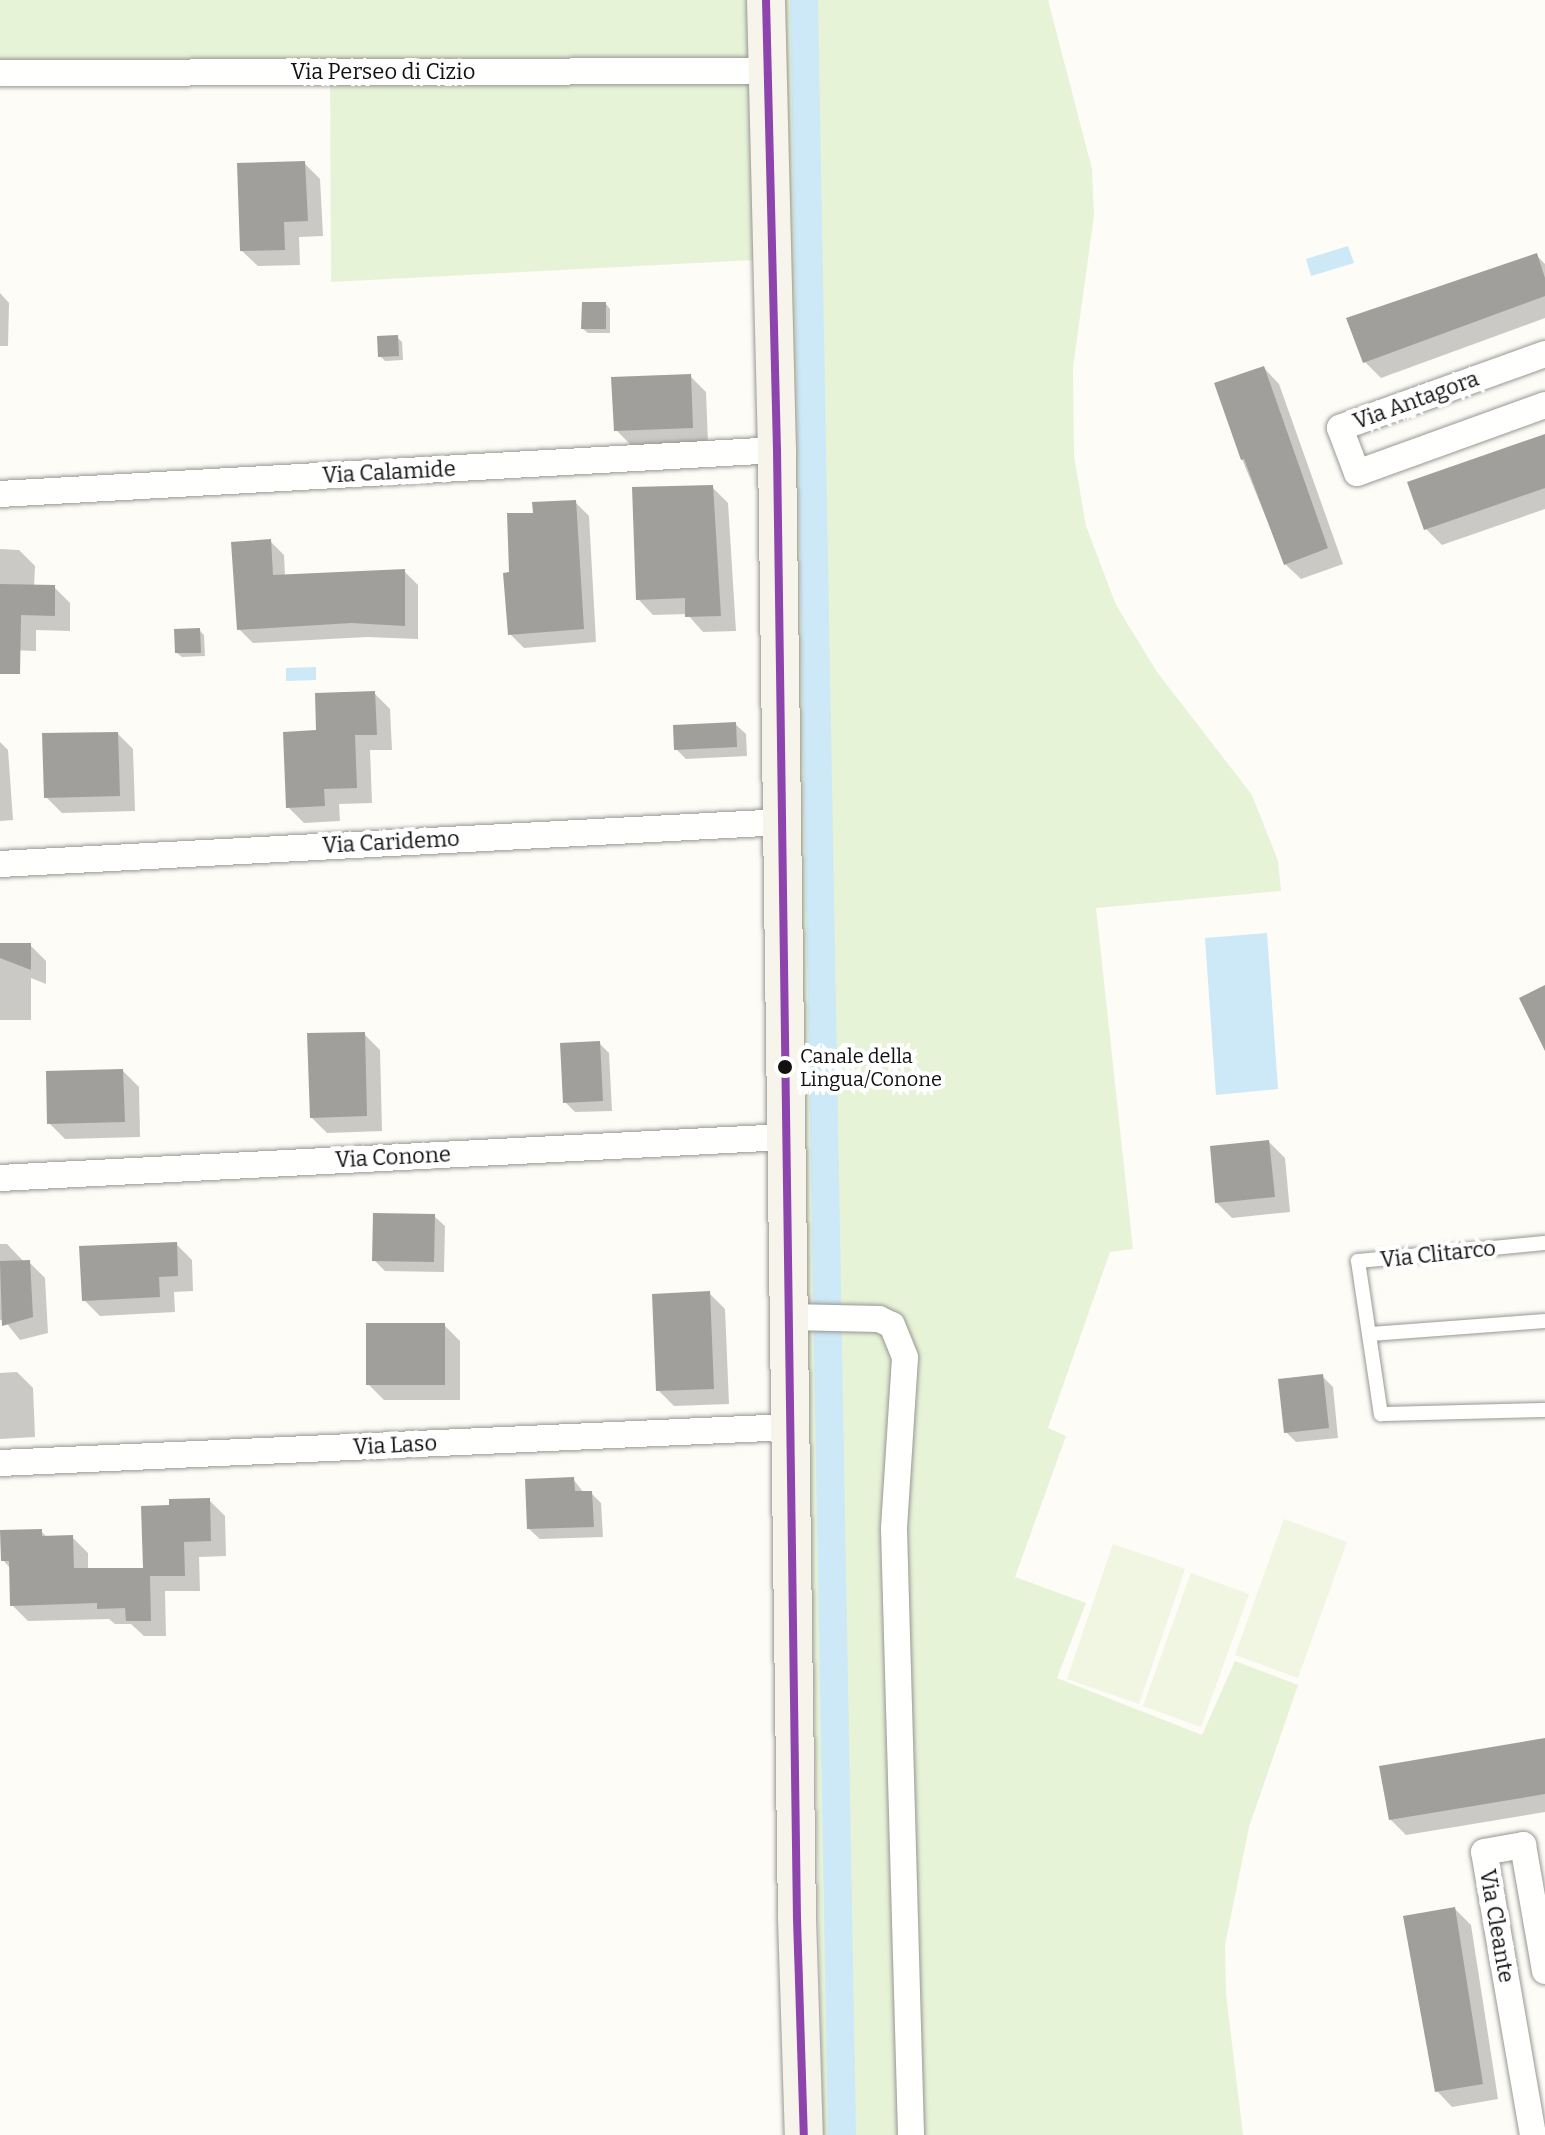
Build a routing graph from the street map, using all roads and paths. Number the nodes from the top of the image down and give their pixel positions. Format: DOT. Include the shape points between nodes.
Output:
graph roads {
  1 [pos="766,0"];
  2 [pos="767,71"];
  3 [pos="0,73"];
  4 [pos="1545,354"];
  5 [pos="1545,405"];
  6 [pos="777,450"];
  7 [pos="0,494"];
  8 [pos="782,822"];
  9 [pos="0,864"];
  10 [pos="786,1137"];
  11 [pos="0,1178"];
  12 [pos="1545,1243"];
  13 [pos="801,1317"];
  14 [pos="1545,1321"];
  15 [pos="1371,1334"];
  16 [pos="1545,1410"];
  17 [pos="790,1427"];
  18 [pos="0,1463"];
  19 [pos="1545,1971"];
  20 [pos="1536,2123"];
  21 [pos="804,2135"];
  22 [pos="911,2135"];
  1 -- 2 [label="street"];
  2 -- 3 [label="street, Via Perseo di Cizio"];
  2 -- 6 [label="street"];
  4 -- 5 [label="street, Via Antagora" via="1340,428 1357,473"];
  6 -- 7 [label="street, Via Calamide"];
  6 -- 8 [label="street"];
  8 -- 9 [label="street, Via Caridemo"];
  8 -- 10 [label="street"];
  10 -- 11 [label="street, Via Conone"];
  10 -- 13 [label="street"];
  12 -- 15 [label="lane, Via Clitarco" via="1358,1261"];
  13 -- 17 [label="street"];
  13 -- 22 [label="street" via="861,1317 892,1325 905,1358 894,1529"];
  14 -- 15 [label="lane"];
  15 -- 16 [label="lane, Via Clitarco" via="1381,1414"];
  17 -- 18 [label="street, Via Laso"];
  17 -- 21 [label="street"];
  19 -- 20 [label="street, Via Cleante" via="1523,1845 1484,1852"];
}
